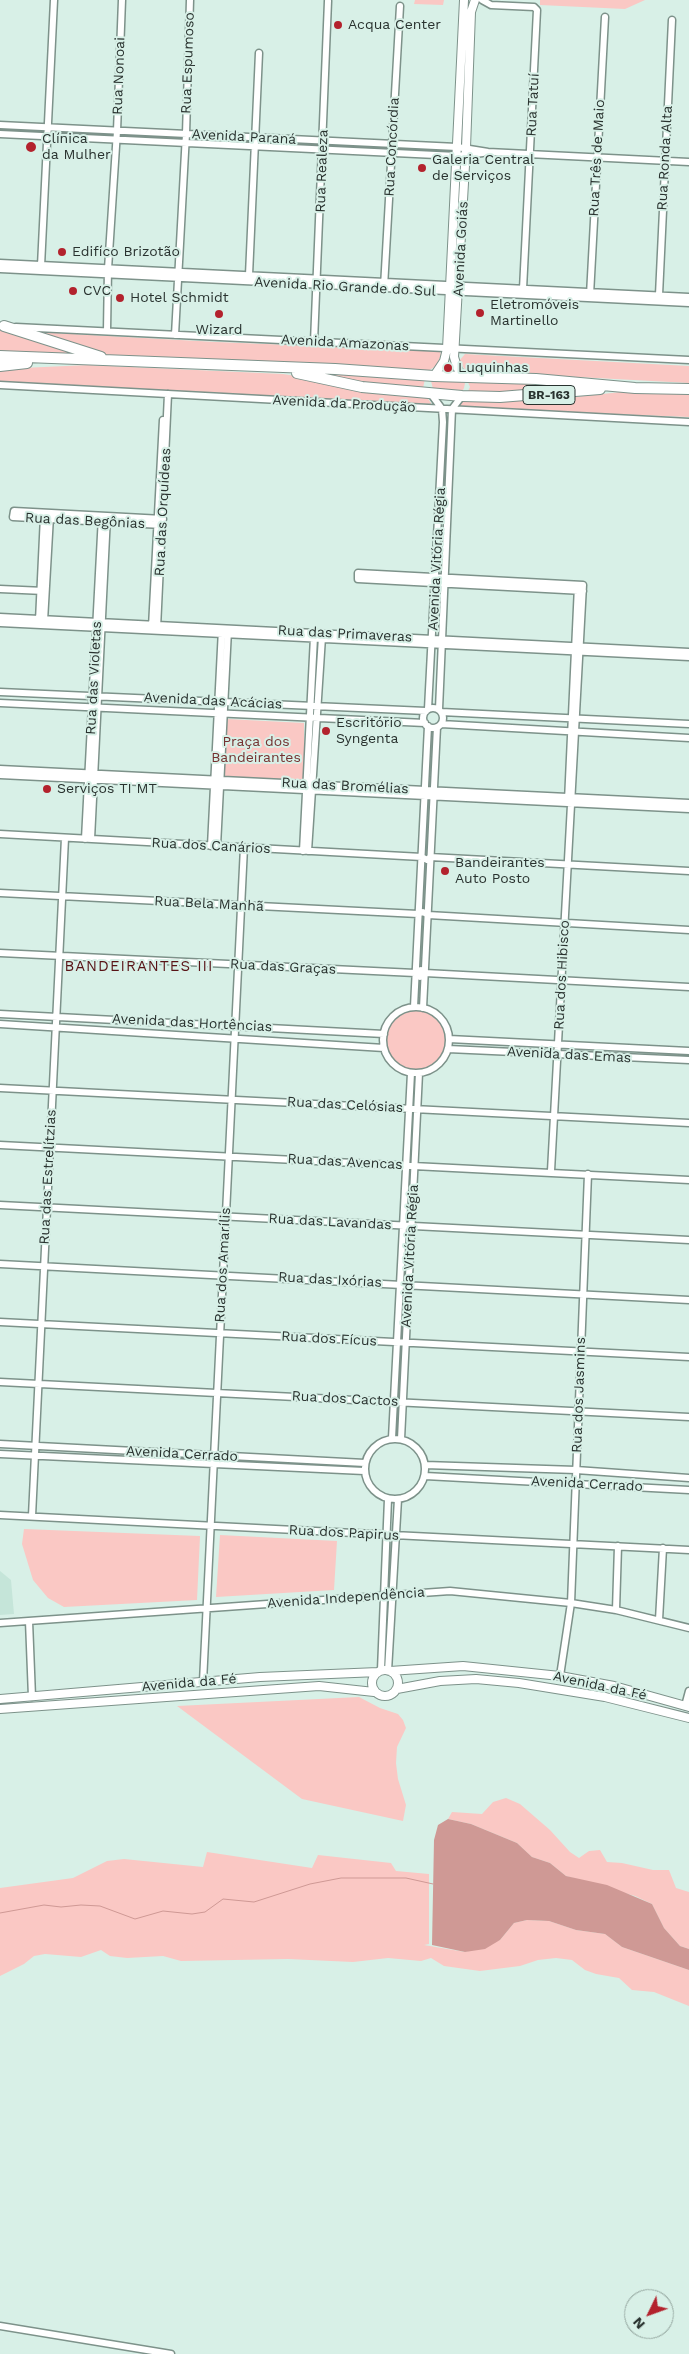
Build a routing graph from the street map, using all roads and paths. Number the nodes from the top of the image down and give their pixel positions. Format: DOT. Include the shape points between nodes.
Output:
graph roads {
  1 [pos="54,0"];
  2 [pos="122,0"];
  3 [pos="190,0"];
  4 [pos="464,0"];
  5 [pos="474,0"];
  6 [pos="482,0"];
  7 [pos="328,1"];
  8 [pos="400,6"];
  9 [pos="605,16"];
  10 [pos="672,20"];
  11 [pos="259,53"];
  12 [pos="0,125"];
  13 [pos="48,127"];
  14 [pos="118,130"];
  15 [pos="0,134"];
  16 [pos="186,134"];
  17 [pos="48,136"];
  18 [pos="254,137"];
  19 [pos="117,139"];
  20 [pos="324,141"];
  21 [pos="186,143"];
  22 [pos="392,144"];
  23 [pos="254,146"];
  24 [pos="457,147"];
  25 [pos="466,148"];
  26 [pos="323,150"];
  27 [pos="488,152"];
  28 [pos="392,153"];
  29 [pos="530,155"];
  30 [pos="457,156"];
  31 [pos="466,156"];
  32 [pos="597,158"];
  33 [pos="665,161"];
  34 [pos="689,162"];
  35 [pos="0,264"];
  36 [pos="41,266"];
  37 [pos="0,269"];
  38 [pos="108,272"];
  39 [pos="177,275"];
  40 [pos="249,275"];
  41 [pos="317,282"];
  42 [pos="384,286"];
  43 [pos="455,289"];
  44 [pos="523,289"];
  45 [pos="659,295"];
  46 [pos="590,296"];
  47 [pos="689,297"];
  48 [pos="689,303"];
  49 [pos="2,326"];
  50 [pos="107,331"];
  51 [pos="175,335"];
  52 [pos="314,342"];
  53 [pos="451,349"];
  54 [pos="0,356"];
  55 [pos="56,360"];
  56 [pos="689,360"];
  57 [pos="111,361"];
  58 [pos="0,366"];
  59 [pos="272,367"];
  60 [pos="434,376"];
  61 [pos="462,377"];
  62 [pos="0,385"];
  63 [pos="635,388"];
  64 [pos="689,389"];
  65 [pos="166,394"];
  66 [pos="431,394"];
  67 [pos="462,396"];
  68 [pos="442,409"];
  69 [pos="452,410"];
  70 [pos="689,422"];
  71 [pos="104,519"];
  72 [pos="160,522"];
  73 [pos="358,576"];
  74 [pos="436,580"];
  75 [pos="444,581"];
  76 [pos="0,589"];
  77 [pos="43,591"];
  78 [pos="0,617"];
  79 [pos="42,622"];
  80 [pos="0,623"];
  81 [pos="99,625"];
  82 [pos="155,627"];
  83 [pos="225,631"];
  84 [pos="318,636"];
  85 [pos="433,641"];
  86 [pos="442,642"];
  87 [pos="578,649"];
  88 [pos="689,652"];
  89 [pos="689,657"];
  90 [pos="0,692"];
  91 [pos="95,696"];
  92 [pos="222,702"];
  93 [pos="0,703"];
  94 [pos="314,706"];
  95 [pos="95,708"];
  96 [pos="427,710"];
  97 [pos="440,710"];
  98 [pos="221,714"];
  99 [pos="313,719"];
  100 [pos="574,719"];
  101 [pos="689,724"];
  102 [pos="426,725"];
  103 [pos="439,726"];
  104 [pos="574,733"];
  105 [pos="689,738"];
  106 [pos="0,769"];
  107 [pos="0,775"];
  108 [pos="91,776"];
  109 [pos="217,782"];
  110 [pos="310,788"];
  111 [pos="425,792"];
  112 [pos="433,793"];
  113 [pos="570,802"];
  114 [pos="689,803"];
  115 [pos="689,809"];
  116 [pos="0,834"];
  117 [pos="65,838"];
  118 [pos="88,839"];
  119 [pos="214,846"];
  120 [pos="244,847"];
  121 [pos="306,851"];
  122 [pos="422,857"];
  123 [pos="430,857"];
  124 [pos="567,864"];
  125 [pos="689,871"];
  126 [pos="0,893"];
  127 [pos="62,896"];
  128 [pos="241,906"];
  129 [pos="418,914"];
  130 [pos="428,915"];
  131 [pos="564,923"];
  132 [pos="689,930"];
  133 [pos="0,952"];
  134 [pos="59,956"];
  135 [pos="238,964"];
  136 [pos="425,973"];
  137 [pos="416,974"];
  138 [pos="561,981"];
  139 [pos="689,987"];
  140 [pos="414,1008"];
  141 [pos="423,1008"];
  142 [pos="0,1014"];
  143 [pos="56,1016"];
  144 [pos="0,1024"];
  145 [pos="235,1025"];
  146 [pos="56,1028"];
  147 [pos="384,1034"];
  148 [pos="234,1038"];
  149 [pos="449,1039"];
  150 [pos="558,1044"];
  151 [pos="384,1048"];
  152 [pos="448,1049"];
  153 [pos="689,1051"];
  154 [pos="557,1054"];
  155 [pos="689,1060"];
  156 [pos="411,1073"];
  157 [pos="419,1074"];
  158 [pos="0,1088"];
  159 [pos="52,1091"];
  160 [pos="231,1100"];
  161 [pos="410,1108"];
  162 [pos="418,1109"];
  163 [pos="554,1116"];
  164 [pos="689,1123"];
  165 [pos="0,1145"];
  166 [pos="50,1147"];
  167 [pos="228,1156"];
  168 [pos="407,1165"];
  169 [pos="415,1165"];
  170 [pos="551,1171"];
  171 [pos="588,1174"];
  172 [pos="689,1180"];
  173 [pos="0,1205"];
  174 [pos="47,1208"];
  175 [pos="226,1217"];
  176 [pos="404,1226"];
  177 [pos="412,1226"];
  178 [pos="586,1235"];
  179 [pos="689,1240"];
  180 [pos="0,1264"];
  181 [pos="44,1267"];
  182 [pos="223,1275"];
  183 [pos="400,1284"];
  184 [pos="408,1284"];
  185 [pos="584,1294"];
  186 [pos="689,1300"];
  187 [pos="0,1322"];
  188 [pos="41,1324"];
  189 [pos="220,1333"];
  190 [pos="398,1343"];
  191 [pos="406,1343"];
  192 [pos="581,1352"];
  193 [pos="689,1357"];
  194 [pos="0,1382"];
  195 [pos="38,1384"];
  196 [pos="217,1392"];
  197 [pos="396,1402"];
  198 [pos="404,1402"];
  199 [pos="579,1411"];
  200 [pos="689,1417"];
  201 [pos="392,1438"];
  202 [pos="401,1439"];
  203 [pos="0,1444"];
  204 [pos="35,1446"];
  205 [pos="0,1454"];
  206 [pos="214,1455"];
  207 [pos="35,1456"];
  208 [pos="365,1463"];
  209 [pos="213,1464"];
  210 [pos="425,1465"];
  211 [pos="576,1470"];
  212 [pos="364,1471"];
  213 [pos="425,1476"];
  214 [pos="689,1478"];
  215 [pos="576,1482"];
  216 [pos="689,1490"];
  217 [pos="388,1499"];
  218 [pos="398,1499"];
  219 [pos="0,1515"];
  220 [pos="32,1516"];
  221 [pos="210,1525"];
  222 [pos="386,1535"];
  223 [pos="395,1536"];
  224 [pos="573,1545"];
  225 [pos="618,1546"];
  226 [pos="663,1548"];
  227 [pos="689,1550"];
  228 [pos="391,1595"];
  229 [pos="383,1596"];
  230 [pos="571,1603"];
  231 [pos="206,1608"];
  232 [pos="616,1610"];
  233 [pos="659,1620"];
  234 [pos="29,1621"];
  235 [pos="0,1623"];
  236 [pos="689,1628"];
  237 [pos="385,1671"];
  238 [pos="560,1676"];
  239 [pos="203,1682"];
  240 [pos="397,1689"];
  241 [pos="689,1691"];
  242 [pos="374,1692"];
  243 [pos="32,1697"];
  244 [pos="0,1699"];
  245 [pos="687,1707"];
  246 [pos="0,1709"];
  247 [pos="689,1718"];
  248 [pos="0,2326"];
  249 [pos="171,2354"];
  1 -- 13 [label="street"];
  2 -- 14 [label="street, Rua Nonoai"];
  3 -- 16 [label="street, Rua Espumoso"];
  4 -- 24 [label="main road, Avenida Goiás"];
  5 -- 25 [label="main road, Avenida Goiás"];
  6 -- 29 [label="street, Rua Tatuí" via="491,5 534,7 537,10"];
  7 -- 20 [label="street, Rua Realeza"];
  8 -- 22 [label="street, Rua Concórdia"];
  9 -- 32 [label="street, Rua Três de Maio"];
  10 -- 33 [label="street, Rua Ronda Alta"];
  11 -- 18 [label="street"];
  12 -- 13 [label="street, Avenida Paraná"];
  13 -- 14 [label="street, Avenida Paraná"];
  13 -- 17 [label="street"];
  14 -- 16 [label="street, Avenida Paraná"];
  14 -- 19 [label="street, Rua Nonoai"];
  15 -- 17 [label="street, Avenida Paraná"];
  16 -- 18 [label="street, Avenida Paraná"];
  16 -- 21 [label="street, Rua Espumoso"];
  17 -- 19 [label="street, Avenida Paraná"];
  17 -- 36 [label="street"];
  18 -- 20 [label="street, Avenida Paraná"];
  18 -- 23 [label="street"];
  19 -- 21 [label="street, Avenida Paraná"];
  19 -- 38 [label="street, Rua Nonoai"];
  20 -- 22 [label="street, Avenida Paraná"];
  20 -- 26 [label="street, Rua Realeza"];
  21 -- 23 [label="street, Avenida Paraná"];
  21 -- 39 [label="street, Rua Espumoso"];
  22 -- 24 [label="street, Avenida Paraná"];
  22 -- 28 [label="street, Rua Concórdia"];
  23 -- 26 [label="street, Avenida Paraná"];
  23 -- 40 [label="street"];
  24 -- 25 [label="street, Avenida Paraná"];
  24 -- 30 [label="main road, Avenida Goiás"];
  25 -- 27 [label="street, Avenida Paraná"];
  25 -- 31 [label="main road, Avenida Goiás"];
  26 -- 28 [label="street, Avenida Paraná"];
  26 -- 41 [label="street, Rua Realeza"];
  27 -- 29 [label="street, Avenida Paraná"];
  27 -- 31 [label="street, Avenida Paraná"];
  28 -- 30 [label="street, Avenida Paraná"];
  28 -- 42 [label="street, Rua Concórdia"];
  29 -- 32 [label="street, Avenida Paraná"];
  29 -- 44 [label="street, Rua Tatuí"];
  30 -- 31 [label="street, Avenida Paraná"];
  30 -- 43 [label="main road, Avenida Goiás"];
  31 -- 43 [label="main road, Avenida Goiás"];
  32 -- 33 [label="street, Avenida Paraná"];
  32 -- 46 [label="street, Rua Três de Maio"];
  33 -- 34 [label="street, Avenida Paraná"];
  33 -- 45 [label="street, Rua Ronda Alta"];
  35 -- 36 [label="street, Avenida Rio Grande do Sul"];
  36 -- 38 [label="street, Avenida Rio Grande do Sul"];
  37 -- 38 [label="street, Avenida Rio Grande do Sul"];
  38 -- 39 [label="street, Avenida Rio Grande do Sul"];
  38 -- 50 [label="street, Rua Nonoai"];
  39 -- 40 [label="street, Avenida Rio Grande do Sul"];
  39 -- 41 [label="street, Avenida Rio Grande do Sul"];
  39 -- 51 [label="street, Rua Espumoso"];
  40 -- 41 [label="street, Avenida Rio Grande do Sul"];
  41 -- 42 [label="street, Avenida Rio Grande do Sul"];
  41 -- 52 [label="street, Rua Realeza"];
  42 -- 43 [label="street, Avenida Rio Grande do Sul"];
  43 -- 44 [label="street, Avenida Rio Grande do Sul"];
  43 -- 46 [label="street, Avenida Rio Grande do Sul"];
  43 -- 53 [label="main road, Avenida Goiás"];
  44 -- 46 [label="street, Avenida Rio Grande do Sul"];
  45 -- 46 [label="street, Avenida Rio Grande do Sul"];
  45 -- 47 [label="street, Avenida Rio Grande do Sul"];
  46 -- 48 [label="street, Avenida Rio Grande do Sul"];
  49 -- 50 [label="street, Avenida Amazonas"];
  49 -- 57 [label="highway"];
  50 -- 51 [label="street, Avenida Amazonas"];
  51 -- 52 [label="street, Avenida Amazonas"];
  52 -- 53 [label="street, Avenida Amazonas"];
  53 -- 56 [label="street, Avenida Amazonas"];
  53 -- 60 [label="main road"];
  53 -- 61 [label="main road"];
  54 -- 55 [label="highway, BR-163"];
  55 -- 57 [label="highway, BR-163"];
  55 -- 58 [label="highway"];
  57 -- 59 [label="highway, BR-163"];
  59 -- 60 [label="highway, BR-163"];
  59 -- 66 [label="highway, BR-163" via="362,386"];
  60 -- 61 [label="highway, BR-163"];
  60 -- 66 [label="highway" via="429,383"];
  61 -- 63 [label="highway, BR-163" via="536,379"];
  61 -- 67 [label="highway" via="467,387"];
  62 -- 65 [label="street, Avenida da Produção"];
  63 -- 64 [label="highway, BR-163"];
  63 -- 67 [label="highway, BR-163" via="535,396"];
  65 -- 68 [label="street, Avenida da Produção"];
  65 -- 72 [label="street, Rua das Orquídeas"];
  66 -- 67 [label="highway, BR-163"];
  66 -- 68 [label="street"];
  67 -- 69 [label="street"];
  68 -- 69 [label="street, Avenida da Produção"];
  68 -- 74 [label="street, Avenida Vitória Régia"];
  69 -- 70 [label="street, Avenida da Produção"];
  69 -- 75 [label="street, Avenida Vitória Régia"];
  71 -- 72 [label="street, Rua das Begônias"];
  71 -- 77 [label="street, Rua das Begônias" via="47,516"];
  71 -- 81 [label="street, Rua das Violetas"];
  72 -- 82 [label="street, Rua das Orquídeas"];
  73 -- 74 [label="street"];
  74 -- 75 [label="street"];
  74 -- 85 [label="street, Avenida Vitória Régia"];
  75 -- 86 [label="street, Avenida Vitória Régia"];
  75 -- 87 [label="street, Rua dos Hibisco" via="581,588"];
  76 -- 77 [label="street"];
  77 -- 79 [label="street"];
  78 -- 79 [label="street, Rua das Primaveras"];
  79 -- 80 [label="street, Rua das Primaveras"];
  79 -- 81 [label="street, Rua das Primaveras"];
  81 -- 82 [label="street, Rua das Primaveras"];
  81 -- 91 [label="street, Rua das Violetas"];
  82 -- 83 [label="street, Rua das Primaveras"];
  83 -- 84 [label="street, Rua das Primaveras"];
  83 -- 92 [label="street"];
  84 -- 85 [label="street, Rua das Primaveras"];
  84 -- 94 [label="street"];
  85 -- 86 [label="street, Rua das Primaveras"];
  85 -- 96 [label="street, Avenida Vitória Régia"];
  86 -- 87 [label="street, Rua das Primaveras"];
  86 -- 97 [label="street, Avenida Vitória Régia"];
  87 -- 88 [label="street, Rua das Primaveras"];
  87 -- 89 [label="street, Rua das Primaveras"];
  87 -- 100 [label="street, Rua dos Hibisco"];
  90 -- 91 [label="street, Avenida das Acácias"];
  91 -- 92 [label="street, Avenida das Acácias"];
  91 -- 95 [label="street, Rua das Violetas"];
  92 -- 94 [label="street, Avenida das Acácias"];
  92 -- 98 [label="street"];
  93 -- 95 [label="street, Avenida das Acácias"];
  94 -- 96 [label="street, Avenida das Acácias"];
  94 -- 99 [label="street"];
  95 -- 98 [label="street, Avenida das Acácias"];
  95 -- 108 [label="street, Rua das Violetas"];
  96 -- 97 [label="street"];
  96 -- 102 [label="street" via="423,716"];
  97 -- 100 [label="street"];
  97 -- 103 [label="street" via="443,719"];
  98 -- 99 [label="street, Avenida das Acácias"];
  98 -- 109 [label="street"];
  99 -- 102 [label="street, Avenida das Acácias"];
  99 -- 110 [label="street"];
  100 -- 101 [label="street"];
  100 -- 104 [label="street, Rua dos Hibisco"];
  102 -- 103 [label="street"];
  102 -- 111 [label="street"];
  103 -- 104 [label="street"];
  103 -- 112 [label="street"];
  104 -- 105 [label="street"];
  104 -- 113 [label="street, Rua dos Hibisco"];
  106 -- 108 [label="street, Rua das Bromélias"];
  107 -- 108 [label="street, Rua das Bromélias"];
  108 -- 109 [label="street, Rua das Bromélias"];
  108 -- 118 [label="street, Rua das Violetas"];
  109 -- 110 [label="street, Rua das Bromélias"];
  109 -- 119 [label="street"];
  110 -- 111 [label="street, Rua das Bromélias"];
  110 -- 121 [label="street"];
  111 -- 112 [label="street, Rua das Bromélias"];
  111 -- 122 [label="street"];
  112 -- 113 [label="street, Rua das Bromélias"];
  112 -- 123 [label="street"];
  113 -- 114 [label="street, Rua das Bromélias"];
  113 -- 115 [label="street, Rua das Bromélias"];
  113 -- 124 [label="street, Rua dos Hibisco"];
  116 -- 117 [label="street, Rua dos Canários"];
  117 -- 118 [label="street, Rua dos Canários"];
  117 -- 127 [label="street, Rua das Estrelítzias"];
  118 -- 119 [label="street, Rua dos Canários"];
  119 -- 120 [label="street, Rua dos Canários"];
  120 -- 121 [label="street, Rua dos Canários"];
  120 -- 128 [label="street, Rua dos Amarílis"];
  121 -- 122 [label="street, Rua dos Canários"];
  122 -- 123 [label="street, Rua dos Canários" via="427,853"];
  122 -- 129 [label="street"];
  123 -- 124 [label="street"];
  123 -- 130 [label="street"];
  124 -- 125 [label="street"];
  124 -- 131 [label="street, Rua dos Hibisco"];
  126 -- 127 [label="street, Rua Bela Manhã"];
  127 -- 128 [label="street, Rua Bela Manhã"];
  127 -- 134 [label="street, Rua das Estrelítzias"];
  128 -- 129 [label="street, Rua Bela Manhã"];
  128 -- 135 [label="street, Rua dos Amarílis"];
  129 -- 130 [label="street, Rua Bela Manhã"];
  129 -- 137 [label="street"];
  130 -- 131 [label="street"];
  130 -- 136 [label="street"];
  131 -- 132 [label="street"];
  131 -- 138 [label="street, Rua dos Hibisco"];
  133 -- 134 [label="street, Rua das Graças"];
  134 -- 135 [label="street, Rua das Graças"];
  134 -- 143 [label="street, Rua das Estrelítzias"];
  135 -- 137 [label="street, Rua das Graças"];
  135 -- 145 [label="street, Rua dos Amarílis"];
  136 -- 137 [label="street, Rua das Graças" via="419,970"];
  136 -- 138 [label="street"];
  136 -- 141 [label="street"];
  137 -- 140 [label="street"];
  138 -- 139 [label="street"];
  138 -- 150 [label="street, Rua dos Hibisco"];
  140 -- 141 [label="street"];
  140 -- 147 [label="street" via="396,1014"];
  141 -- 149 [label="street" via="438,1016 448,1030"];
  142 -- 143 [label="street, Avenida das Hortências"];
  143 -- 145 [label="street, Avenida das Hortências"];
  143 -- 146 [label="street, Rua das Estrelítzias"];
  144 -- 146 [label="street, Avenida das Hortências"];
  145 -- 147 [label="street, Avenida das Hortências"];
  145 -- 148 [label="street, Rua dos Amarílis"];
  146 -- 148 [label="street, Avenida das Hortências"];
  146 -- 159 [label="street, Rua das Estrelítzias"];
  147 -- 151 [label="street"];
  148 -- 151 [label="street, Avenida das Hortências"];
  148 -- 160 [label="street, Rua dos Amarílis"];
  149 -- 150 [label="street, Avenida das Emas"];
  149 -- 152 [label="street"];
  150 -- 153 [label="street, Avenida das Emas"];
  150 -- 154 [label="street, Rua dos Hibisco"];
  151 -- 156 [label="street" via="394,1065"];
  152 -- 154 [label="street, Avenida das Emas"];
  152 -- 157 [label="street" via="438,1066"];
  154 -- 155 [label="street, Avenida das Emas"];
  154 -- 163 [label="street, Rua dos Hibisco"];
  156 -- 157 [label="street"];
  156 -- 161 [label="street, Avenida Vitória Régia"];
  157 -- 162 [label="street, Avenida Vitória Régia"];
  158 -- 159 [label="street, Rua das Celósias"];
  159 -- 160 [label="street, Rua das Celósias"];
  159 -- 166 [label="street, Rua das Estrelítzias"];
  160 -- 161 [label="street, Rua das Celósias"];
  160 -- 167 [label="street, Rua dos Amarílis"];
  161 -- 162 [label="street, Rua das Celósias"];
  161 -- 168 [label="street, Avenida Vitória Régia"];
  162 -- 163 [label="street, Rua das Celósias"];
  162 -- 169 [label="street, Avenida Vitória Régia"];
  163 -- 164 [label="street, Rua das Celósias"];
  163 -- 170 [label="street, Rua dos Hibisco"];
  165 -- 166 [label="street, Rua das Avencas"];
  166 -- 167 [label="street, Rua das Avencas"];
  166 -- 174 [label="street, Rua das Estrelítzias"];
  167 -- 168 [label="street, Rua das Avencas"];
  167 -- 175 [label="street, Rua dos Amarílis"];
  168 -- 169 [label="street, Rua das Avencas"];
  168 -- 176 [label="street, Avenida Vitória Régia"];
  169 -- 170 [label="street, Rua das Avencas"];
  169 -- 177 [label="street, Avenida Vitória Régia"];
  170 -- 171 [label="street, Rua das Avencas"];
  171 -- 172 [label="street, Rua das Avencas"];
  171 -- 178 [label="street, Rua dos Jasmins"];
  173 -- 174 [label="street, Rua das Lavandas"];
  174 -- 175 [label="street, Rua das Lavandas"];
  174 -- 181 [label="street, Rua das Estrelítzias"];
  175 -- 176 [label="street, Rua das Lavandas"];
  175 -- 182 [label="street, Rua dos Amarílis"];
  176 -- 177 [label="street, Rua das Lavandas"];
  176 -- 183 [label="street, Avenida Vitória Régia"];
  177 -- 178 [label="street, Rua das Lavandas"];
  177 -- 184 [label="street, Avenida Vitória Régia"];
  178 -- 179 [label="street, Rua das Lavandas"];
  178 -- 185 [label="street, Rua dos Jasmins"];
  180 -- 181 [label="street, Rua das Ixórias"];
  181 -- 182 [label="street, Rua das Ixórias"];
  181 -- 188 [label="street, Rua das Estrelítzias"];
  182 -- 183 [label="street, Rua das Ixórias"];
  182 -- 189 [label="street, Rua dos Amarílis"];
  183 -- 184 [label="street, Rua das Ixórias"];
  183 -- 190 [label="street, Avenida Vitória Régia"];
  184 -- 185 [label="street, Rua das Ixórias"];
  184 -- 191 [label="street, Avenida Vitória Régia"];
  185 -- 186 [label="street, Rua das Ixórias"];
  185 -- 192 [label="street, Rua dos Jasmins"];
  187 -- 188 [label="street, Rua dos Fícus"];
  188 -- 189 [label="street, Rua dos Fícus"];
  188 -- 195 [label="street, Rua das Estrelítzias"];
  189 -- 190 [label="street, Rua dos Fícus"];
  189 -- 196 [label="street, Rua dos Amarílis"];
  190 -- 191 [label="street, Rua dos Fícus"];
  190 -- 197 [label="street, Avenida Vitória Régia"];
  191 -- 192 [label="street, Rua dos Fícus"];
  191 -- 198 [label="street, Avenida Vitória Régia"];
  192 -- 193 [label="street, Rua dos Fícus"];
  192 -- 199 [label="street, Rua dos Jasmins"];
  194 -- 195 [label="street, Rua dos Cactos"];
  195 -- 196 [label="street, Rua dos Cactos"];
  195 -- 204 [label="street, Rua das Estrelítzias"];
  196 -- 197 [label="street, Rua dos Cactos"];
  196 -- 206 [label="street, Rua dos Amarílis"];
  197 -- 198 [label="street, Rua dos Cactos"];
  197 -- 201 [label="street, Avenida Vitória Régia"];
  198 -- 199 [label="street, Rua dos Cactos"];
  198 -- 202 [label="street, Avenida Vitória Régia"];
  199 -- 200 [label="street, Rua dos Cactos"];
  199 -- 211 [label="street, Rua dos Jasmins"];
  201 -- 202 [label="street"];
  201 -- 208 [label="street" via="378,1443"];
  202 -- 210 [label="street" via="417,1448"];
  203 -- 204 [label="street, Avenida Cerrado"];
  204 -- 206 [label="street, Avenida Cerrado"];
  204 -- 207 [label="street, Rua das Estrelítzias"];
  205 -- 207 [label="street, Avenida Cerrado"];
  206 -- 208 [label="street, Avenida Cerrado"];
  206 -- 209 [label="street, Rua dos Amarílis"];
  207 -- 209 [label="street, Avenida Cerrado"];
  207 -- 220 [label="street, Rua das Estrelítzias"];
  208 -- 212 [label="street"];
  209 -- 212 [label="street, Avenida Cerrado"];
  209 -- 221 [label="street, Rua dos Amarílis"];
  210 -- 211 [label="street, Avenida Cerrado"];
  210 -- 213 [label="street"];
  211 -- 214 [label="street, Avenida Cerrado"];
  211 -- 215 [label="street, Rua dos Jasmins"];
  212 -- 217 [label="street" via="370,1486"];
  213 -- 215 [label="street, Avenida Cerrado"];
  213 -- 218 [label="street" via="415,1492"];
  215 -- 216 [label="street, Avenida Cerrado"];
  215 -- 224 [label="street, Rua dos Jasmins"];
  217 -- 218 [label="street"];
  217 -- 222 [label="street"];
  218 -- 223 [label="street"];
  219 -- 220 [label="street, Rua dos Papirus"];
  220 -- 221 [label="street, Rua dos Papirus"];
  221 -- 222 [label="street, Rua dos Papirus"];
  221 -- 231 [label="street, Rua dos Amarílis"];
  222 -- 223 [label="street, Rua dos Papirus"];
  222 -- 229 [label="street"];
  223 -- 224 [label="street, Rua dos Papirus"];
  223 -- 228 [label="street"];
  224 -- 225 [label="street, Rua dos Papirus"];
  224 -- 230 [label="street, Rua dos Jasmins"];
  225 -- 226 [label="street, Rua dos Papirus"];
  225 -- 232 [label="street"];
  226 -- 227 [label="street, Rua dos Papirus"];
  226 -- 233 [label="street"];
  228 -- 229 [label="street, Avenida Independência"];
  228 -- 230 [label="street, Avenida Independência" via="468,1592"];
  228 -- 237 [label="street"];
  229 -- 231 [label="street, Avenida Independência"];
  229 -- 237 [label="street"];
  230 -- 232 [label="street, Avenida Independência"];
  230 -- 238 [label="street, Rua dos Jasmins"];
  231 -- 234 [label="street, Avenida Independência"];
  231 -- 239 [label="street, Rua dos Amarílis"];
  232 -- 233 [label="street, Avenida Independência"];
  233 -- 236 [label="street, Avenida Independência"];
  234 -- 235 [label="street, Avenida Independência"];
  234 -- 243 [label="street"];
  237 -- 238 [label="main road, Avenida da Fé" via="463,1666"];
  237 -- 239 [label="main road, Avenida da Fé"];
  237 -- 240 [label="main road" via="397,1679"];
  237 -- 242 [label="main road" via="372,1681"];
  238 -- 245 [label="main road, Avenida da Fé" via="614,1686"];
  239 -- 243 [label="main road, Avenida da Fé"];
  240 -- 242 [label="main road" via="385,1697"];
  240 -- 247 [label="main road, Avenida da Fé" via="440,1681 476,1679 519,1683 605,1697"];
  241 -- 245 [label="street"];
  242 -- 246 [label="main road, Avenida da Fé" via="319,1686"];
  243 -- 244 [label="main road, Avenida da Fé"];
  248 -- 249 [label="street"];
}
